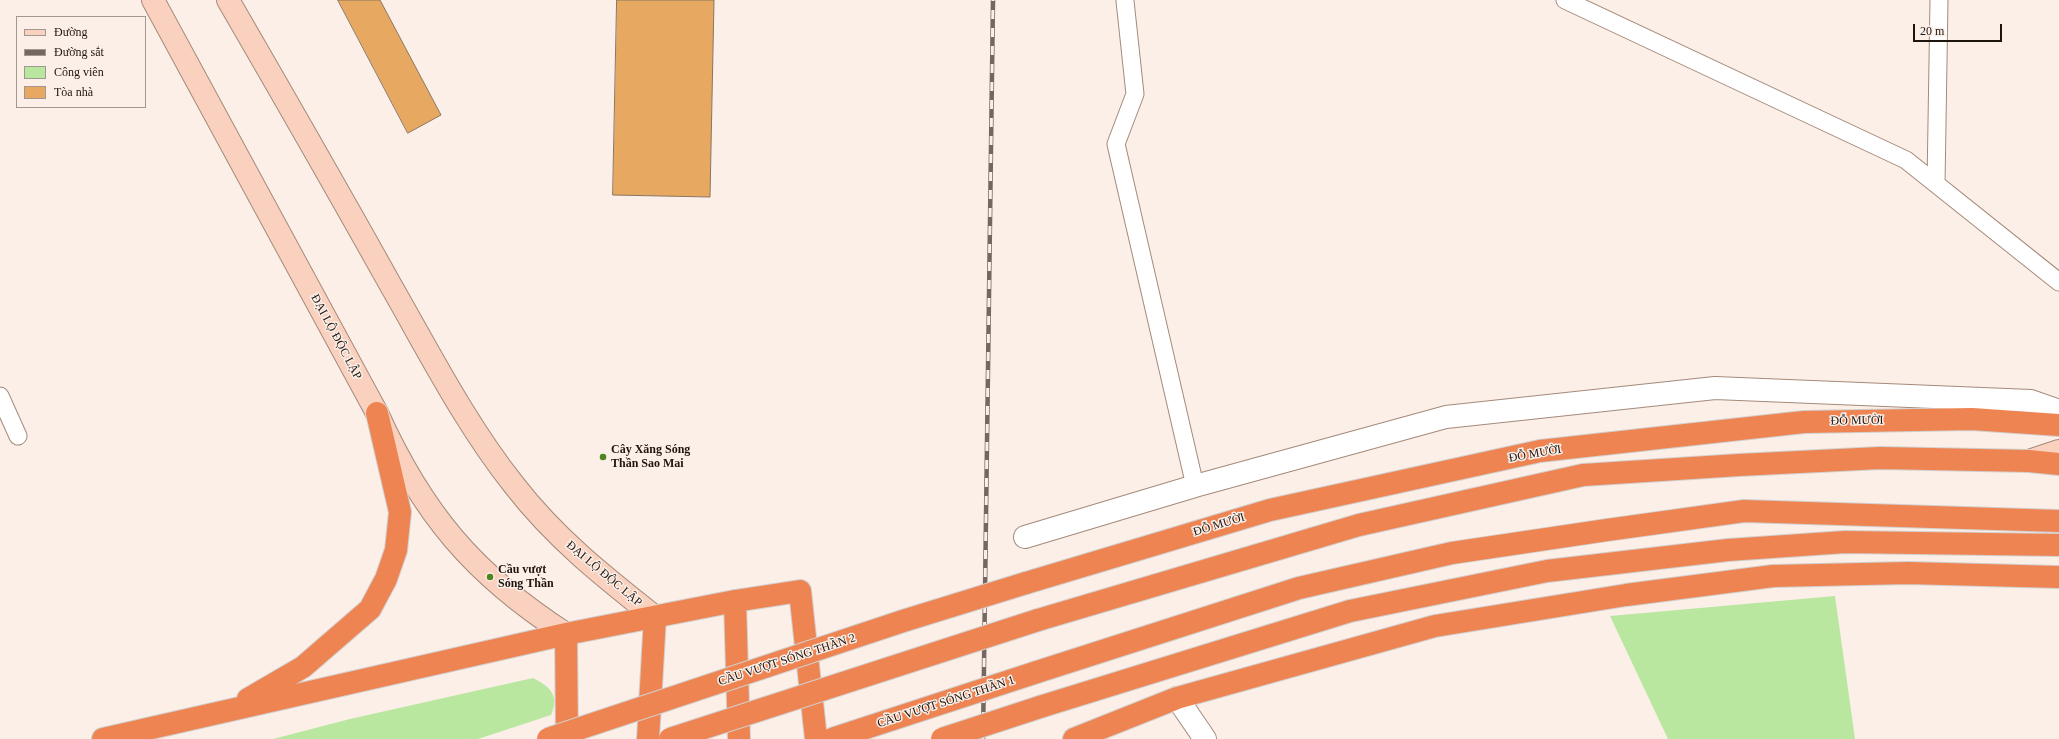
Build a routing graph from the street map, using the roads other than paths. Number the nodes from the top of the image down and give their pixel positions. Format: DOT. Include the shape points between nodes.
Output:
graph roads {
  1 [pos="153,0"];
  2 [pos="228,0"];
  3 [pos="1565,0"];
  4 [pos="1939,0"];
  5 [pos="1125,1"];
  6 [pos="1936,184"];
  7 [pos="2059,282"];
  8 [pos="0,396"];
  9 [pos="2059,411"];
  10 [pos="377,413"];
  11 [pos="2059,425"];
  12 [pos="18,436"];
  13 [pos="2059,451"];
  14 [pos="2029,461"];
  15 [pos="2059,464"];
  16 [pos="1195,486"];
  17 [pos="2059,521"];
  18 [pos="1025,537"];
  19 [pos="2059,545"];
  20 [pos="2059,577"];
  21 [pos="1026,583"];
  22 [pos="735,601"];
  23 [pos="655,617"];
  24 [pos="566,634"];
  25 [pos="1177,698"];
  26 [pos="230,710"];
  27 [pos="103,739"];
  28 [pos="548,739"];
  29 [pos="567,739"];
  30 [pos="648,739"];
  31 [pos="670,739"];
  32 [pos="739,739"];
  33 [pos="816,739"];
  34 [pos="832,739"];
  35 [pos="942,739"];
  36 [pos="1074,739"];
  37 [pos="1205,739"];
  1 -- 10 [label="main road, ĐẠI LỘ ĐỘC LẬP"];
  2 -- 23 [label="main road, ĐẠI LỘ ĐỘC LẬP" via="449,388 491,454 514,486 549,526 588,564"];
  3 -- 6 [label="lane" via="1906,160"];
  4 -- 6 [label="lane"];
  5 -- 16 [label="lane" via="1135,94 1116,144"];
  6 -- 7 [label="lane"];
  8 -- 12 [label="lane"];
  9 -- 16 [label="street" via="2031,401 1715,388 1446,417"];
  10 -- 24 [label="main road, ĐẠI LỘ ĐỘC LẬP" via="410,479 453,539 506,591"];
  10 -- 26 [label="highway" via="400,512 396,550 386,579 370,609 303,667"];
  11 -- 21 [label="highway, ĐỖ MƯỜI" via="1972,419 1804,422 1540,451 1270,510"];
  13 -- 14 [label="main road"];
  14 -- 15 [label="highway"];
  14 -- 31 [label="highway, bridge" via="1880,458 1583,476 1359,525 1038,620"];
  16 -- 18 [label="street"];
  17 -- 34 [label="highway, CẦU VƯỢT SÓNG THẦN 1, bridge" via="1744,511 1452,553 1299,588"];
  19 -- 35 [label="highway, bridge" via="1845,542 1728,550 1547,571 1350,611"];
  20 -- 25 [label="highway" via="1908,573 1773,576 1634,594 1435,626"];
  21 -- 28 [label="highway, CẦU VƯỢT SÓNG THẦN 2, bridge" via="903,621"];
  22 -- 23 [label="highway"];
  22 -- 32 [label="highway"];
  22 -- 33 [label="highway" via="800,591"];
  23 -- 24 [label="highway"];
  23 -- 30 [label="highway"];
  24 -- 26 [label="highway"];
  24 -- 29 [label="highway"];
  25 -- 36 [label="highway"];
  25 -- 37 [label="street"];
  26 -- 27 [label="highway"];
}
